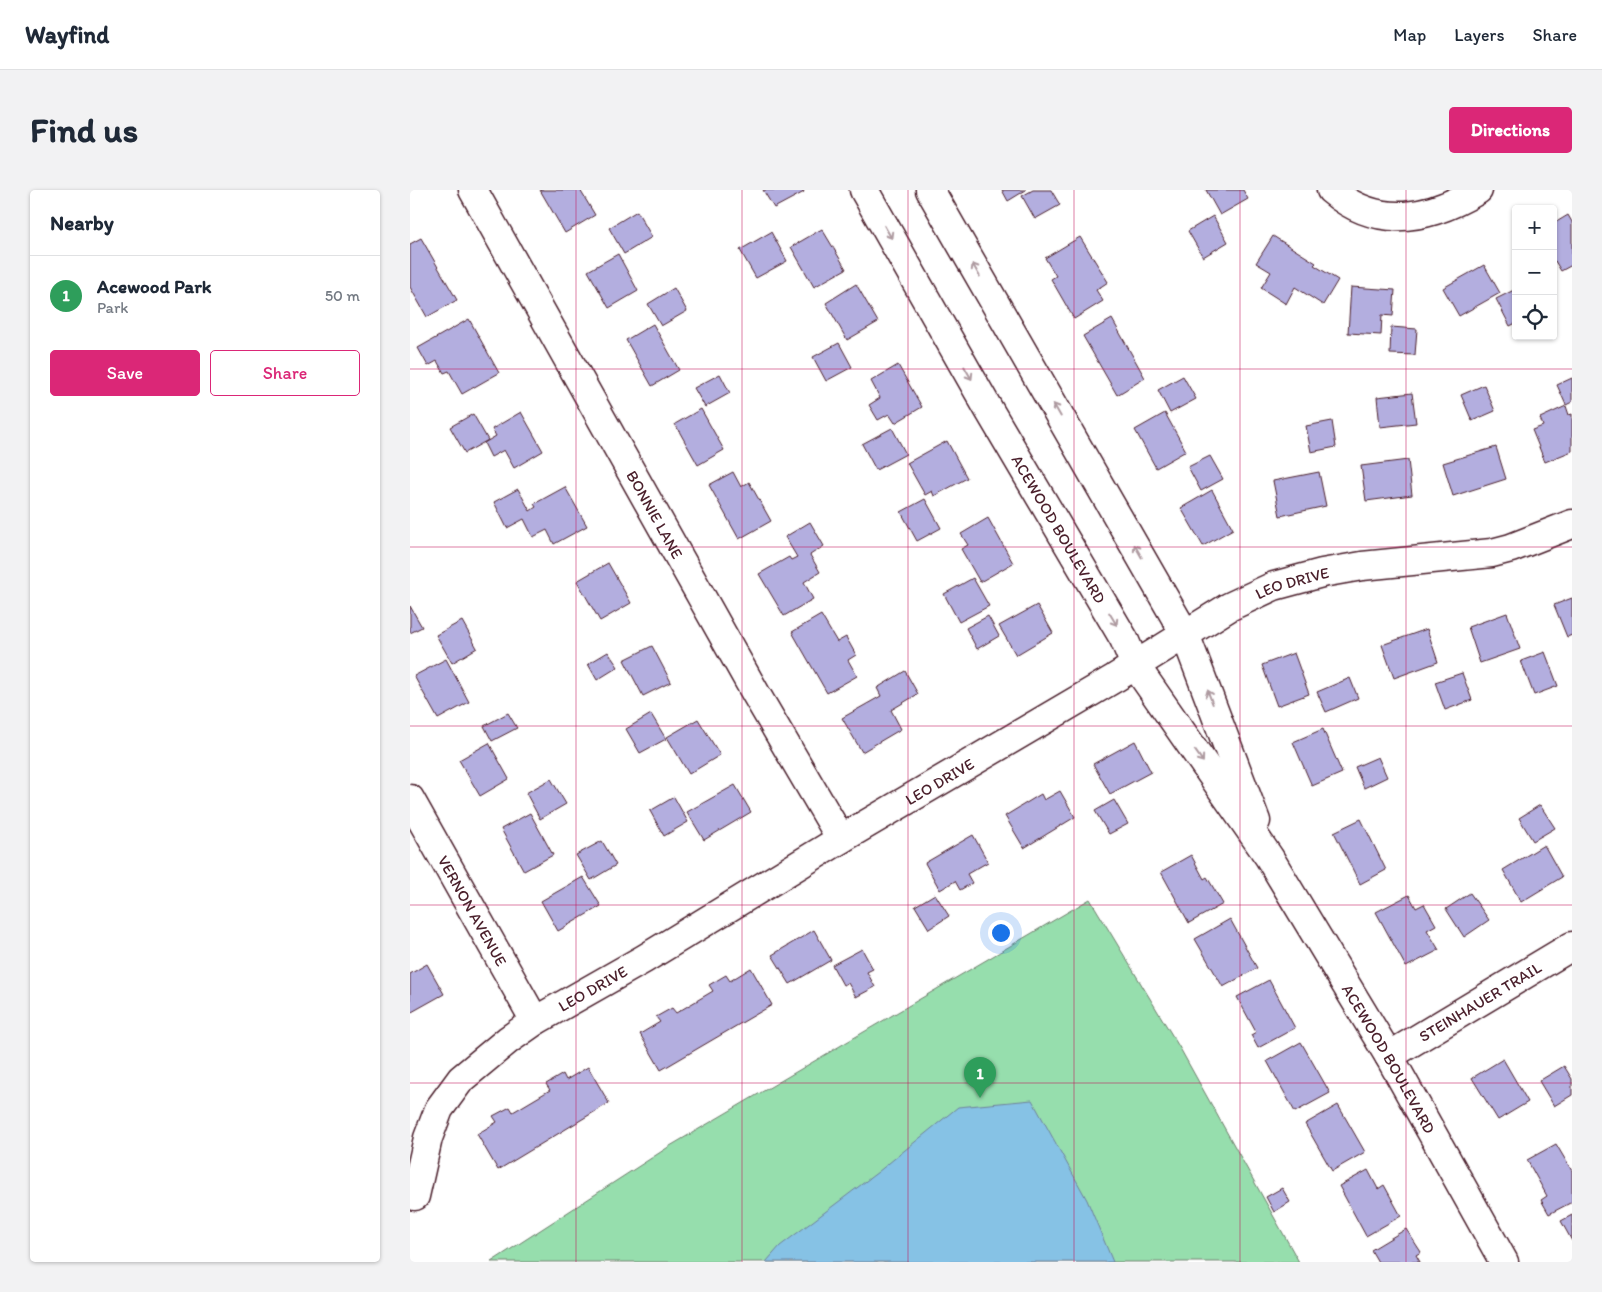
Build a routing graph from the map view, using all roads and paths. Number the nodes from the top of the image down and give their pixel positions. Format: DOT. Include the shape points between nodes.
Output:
graph roads {
  1 [pos="473,190"];
  2 [pos="864,190"];
  3 [pos="930,190"];
  4 [pos="1331,190"];
  5 [pos="1478,190"];
  6 [pos="1572,524"];
  7 [pos="1185,634"];
  8 [pos="1135,665"];
  9 [pos="410,799"];
  10 [pos="841,839"];
  11 [pos="1269,857"];
  12 [pos="1572,946"];
  13 [pos="535,1021"];
  14 [pos="1389,1056"];
  15 [pos="415,1196"];
  16 [pos="1504,1262"];
  1 -- 10 [label="street, BONNIE LANE"];
  2 -- 8 [label="street, ACEWOOD BOULEVARD, one-way" via="1124,639"];
  7 -- 3 [label="street, ACEWOOD BOULEVARD, one-way"];
  4 -- 5 [label="street" via="1355,206 1382,216 1400,217 1443,208"];
  6 -- 7 [label="street, LEO DRIVE" via="1492,553 1362,566 1274,586 1229,607"];
  7 -- 8 [label="street, LEO DRIVE"];
  11 -- 7 [label="street, ACEWOOD BOULEVARD, one-way"];
  8 -- 10 [label="street, LEO DRIVE"];
  8 -- 11 [label="street, ACEWOOD BOULEVARD, one-way"];
  9 -- 13 [label="street, VERNON AVENUE"];
  10 -- 13 [label="street, LEO DRIVE"];
  11 -- 14 [label="street, ACEWOOD BOULEVARD"];
  12 -- 14 [label="street, STEINHAUER TRAIL"];
  13 -- 15 [label="street, LEO DRIVE" via="461,1079 439,1109 428,1138"];
  14 -- 16 [label="street, ACEWOOD BOULEVARD"];
}
